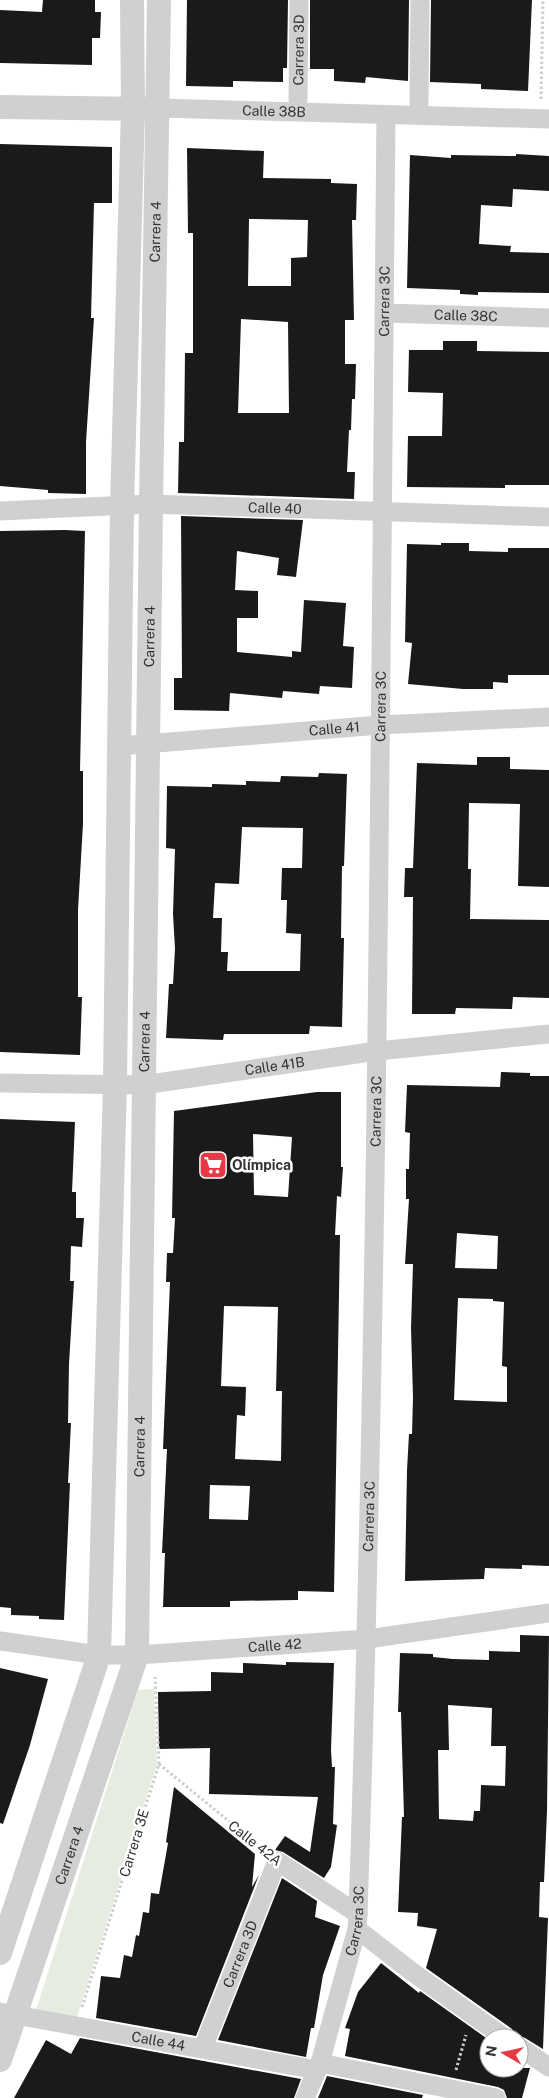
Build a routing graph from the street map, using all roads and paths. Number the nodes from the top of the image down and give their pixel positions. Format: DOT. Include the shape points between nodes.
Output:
graph roads {
  1 [pos="132,0"];
  2 [pos="159,0"];
  3 [pos="299,0"];
  4 [pos="420,0"];
  5 [pos="542,0"];
  6 [pos="298,100"];
  7 [pos="419,104"];
  8 [pos="0,107"];
  9 [pos="159,108"];
  10 [pos="133,109"];
  11 [pos="386,116"];
  12 [pos="545,119"];
  13 [pos="384,313"];
  14 [pos="549,318"];
  15 [pos="150,504"];
  16 [pos="122,507"];
  17 [pos="0,511"];
  18 [pos="383,512"];
  19 [pos="549,517"];
  20 [pos="549,716"];
  21 [pos="380,726"];
  22 [pos="149,742"];
  23 [pos="120,746"];
  24 [pos="549,1034"];
  25 [pos="377,1051"];
  26 [pos="0,1083"];
  27 [pos="115,1084"];
  28 [pos="143,1085"];
  29 [pos="549,1612"];
  30 [pos="367,1639"];
  31 [pos="0,1641"];
  32 [pos="99,1655"];
  33 [pos="146,1655"];
  34 [pos="159,1764"];
  35 [pos="277,1861"];
  36 [pos="357,1922"];
  37 [pos="0,1953"];
  38 [pos="471,2015"];
  39 [pos="5,2025"];
  40 [pos="76,2026"];
  41 [pos="491,2028"];
  42 [pos="202,2048"];
  43 [pos="529,2054"];
  44 [pos="0,2060"];
  45 [pos="318,2066"];
  46 [pos="549,2068"];
  47 [pos="451,2089"];
  48 [pos="305,2098"];
  49 [pos="496,2098"];
  1 -- 10 [label="street, Carrera 4"];
  2 -- 9 [label="street, Carrera 4"];
  3 -- 6 [label="street, Carrera 3D"];
  4 -- 7 [label="street"];
  5 -- 12 [label="path"];
  8 -- 10 [label="street, Calle 38B"];
  9 -- 10 [label="street, Calle 38B"];
  9 -- 11 [label="street, Calle 38B"];
  9 -- 15 [label="street, Carrera 4"];
  10 -- 16 [label="street, Carrera 4"];
  11 -- 12 [label="street, Calle 38B"];
  11 -- 13 [label="street, Carrera 3C"];
  13 -- 14 [label="street, Calle 38C"];
  13 -- 18 [label="street, Carrera 3C"];
  15 -- 16 [label="street, Calle 40"];
  15 -- 18 [label="street, Calle 40"];
  15 -- 22 [label="street, Carrera 4"];
  16 -- 17 [label="street, Calle 40"];
  16 -- 23 [label="street, Carrera 4"];
  18 -- 19 [label="street, Calle 40"];
  18 -- 21 [label="street, Carrera 3C"];
  20 -- 21 [label="street, Calle 41"];
  21 -- 22 [label="street, Calle 41"];
  21 -- 25 [label="street, Carrera 3C"];
  22 -- 23 [label="street, Calle 41"];
  22 -- 28 [label="street, Carrera 4"];
  23 -- 27 [label="street, Carrera 4"];
  24 -- 25 [label="street, Calle 41B"];
  25 -- 28 [label="street, Calle 41B"];
  25 -- 30 [label="street, Carrera 3C"];
  26 -- 27 [label="street, Calle 41B"];
  27 -- 28 [label="street, Calle 41B"];
  27 -- 32 [label="street, Carrera 4"];
  28 -- 33 [label="street, Carrera 4"];
  29 -- 30 [label="street, Calle 42"];
  30 -- 33 [label="street, Calle 42"];
  30 -- 36 [label="street, Carrera 3C"];
  31 -- 32 [label="street, Calle 42"];
  32 -- 33 [label="street, Calle 42"];
  32 -- 37 [label="street, Carrera 4"];
  33 -- 34 [label="path, Carrera 3E"];
  33 -- 39 [label="street, Carrera 4"];
  34 -- 35 [label="path, Calle 42A"];
  34 -- 40 [label="path, Carrera 3E"];
  35 -- 36 [label="street, Calle 42A"];
  35 -- 42 [label="street, Carrera 3D"];
  36 -- 38 [label="street, Calle 42A"];
  36 -- 45 [label="street, Carrera 3C"];
  38 -- 41 [label="street, Calle 42A"];
  38 -- 47 [label="path"];
  39 -- 40 [label="street, Calle 44"];
  39 -- 44 [label="street, Carrera 4"];
  40 -- 42 [label="street, Calle 44"];
  42 -- 45 [label="street, Calle 44"];
  43 -- 46 [label="street"];
  45 -- 47 [label="street, Calle 44"];
  45 -- 48 [label="street, Carrera 3C"];
  47 -- 49 [label="street, Calle 44"];
}
